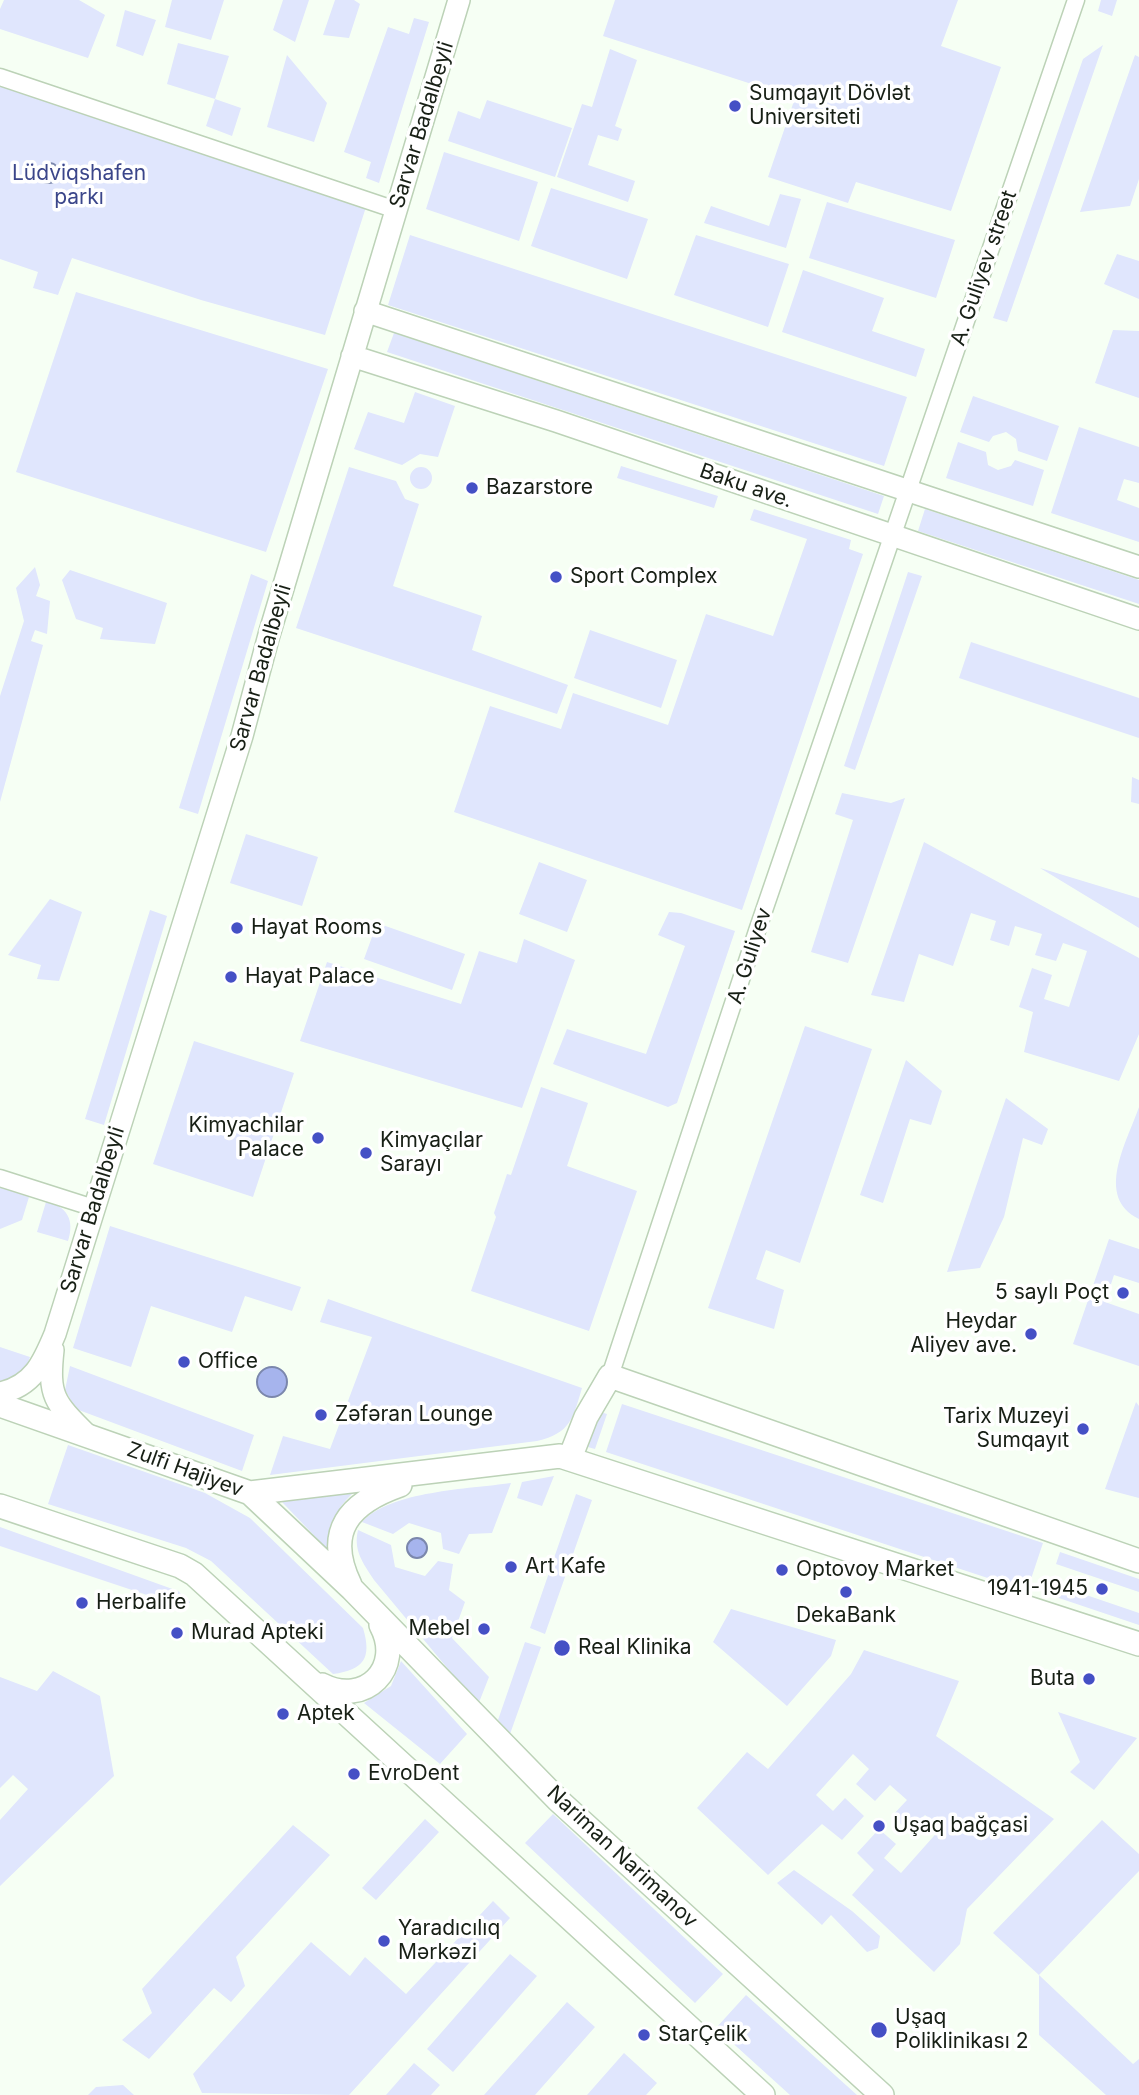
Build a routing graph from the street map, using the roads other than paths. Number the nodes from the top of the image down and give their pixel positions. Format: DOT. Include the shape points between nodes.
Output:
graph roads {
  1 [pos="459,0"];
  2 [pos="1076,0"];
  3 [pos="0,77"];
  4 [pos="396,210"];
  5 [pos="365,311"];
  6 [pos="352,356"];
  7 [pos="909,491"];
  8 [pos="894,537"];
  9 [pos="1139,567"];
  10 [pos="1139,619"];
  11 [pos="0,1178"];
  12 [pos="94,1208"];
  13 [pos="55,1334"];
  14 [pos="610,1376"];
  15 [pos="0,1393"];
  16 [pos="0,1405"];
  17 [pos="86,1434"];
  18 [pos="570,1458"];
  19 [pos="442,1470"];
  20 [pos="250,1493"];
  21 [pos="0,1506"];
  22 [pos="1139,1560"];
  23 [pos="352,1589"];
  24 [pos="371,1610"];
  25 [pos="1139,1644"];
  26 [pos="305,1673"];
  27 [pos="763,2095"];
  28 [pos="882,2095"];
  1 -- 4 [label="street, Sarvar Badalbeyli"];
  2 -- 7 [label="street, A. Guliyev street"];
  3 -- 4 [label="street"];
  4 -- 5 [label="street, Sarvar Badalbeyli"];
  5 -- 6 [label="street, Sarvar Badalbeyli"];
  5 -- 7 [label="street"];
  6 -- 8 [label="street, Baku ave."];
  6 -- 12 [label="street, Sarvar Badalbeyli" via="242,736"];
  7 -- 8 [label="street, A. Guliyev street"];
  7 -- 9 [label="street"];
  8 -- 10 [label="street, Baku ave."];
  8 -- 14 [label="street, A. Guliyev"];
  11 -- 12 [label="street"];
  12 -- 13 [label="street, Sarvar Badalbeyli"];
  13 -- 15 [label="street" via="32,1378"];
  13 -- 17 [label="street" via="51,1391 56,1403"];
  14 -- 18 [label="main road" via="586,1417"];
  14 -- 22 [label="main road"];
  16 -- 17 [label="main road, Zulfi Hajiyev"];
  17 -- 20 [label="main road, Zulfi Hajiyev"];
  18 -- 19 [label="main road" via="543,1456"];
  18 -- 25 [label="main road"];
  19 -- 20 [label="main road"];
  19 -- 23 [label="main road" via="368,1497 350,1514 339,1547"];
  20 -- 23 [label="main road, Zulfi Hajiyev"];
  21 -- 26 [label="main road" via="187,1569"];
  23 -- 24 [label="main road, Zulfi Hajiyev"];
  24 -- 26 [label="main road" via="389,1648 386,1667 372,1684 347,1692 332,1691"];
  24 -- 28 [label="main road, Nariman Narimanov" via="558,1800"];
  26 -- 27 [label="main road"];
}
